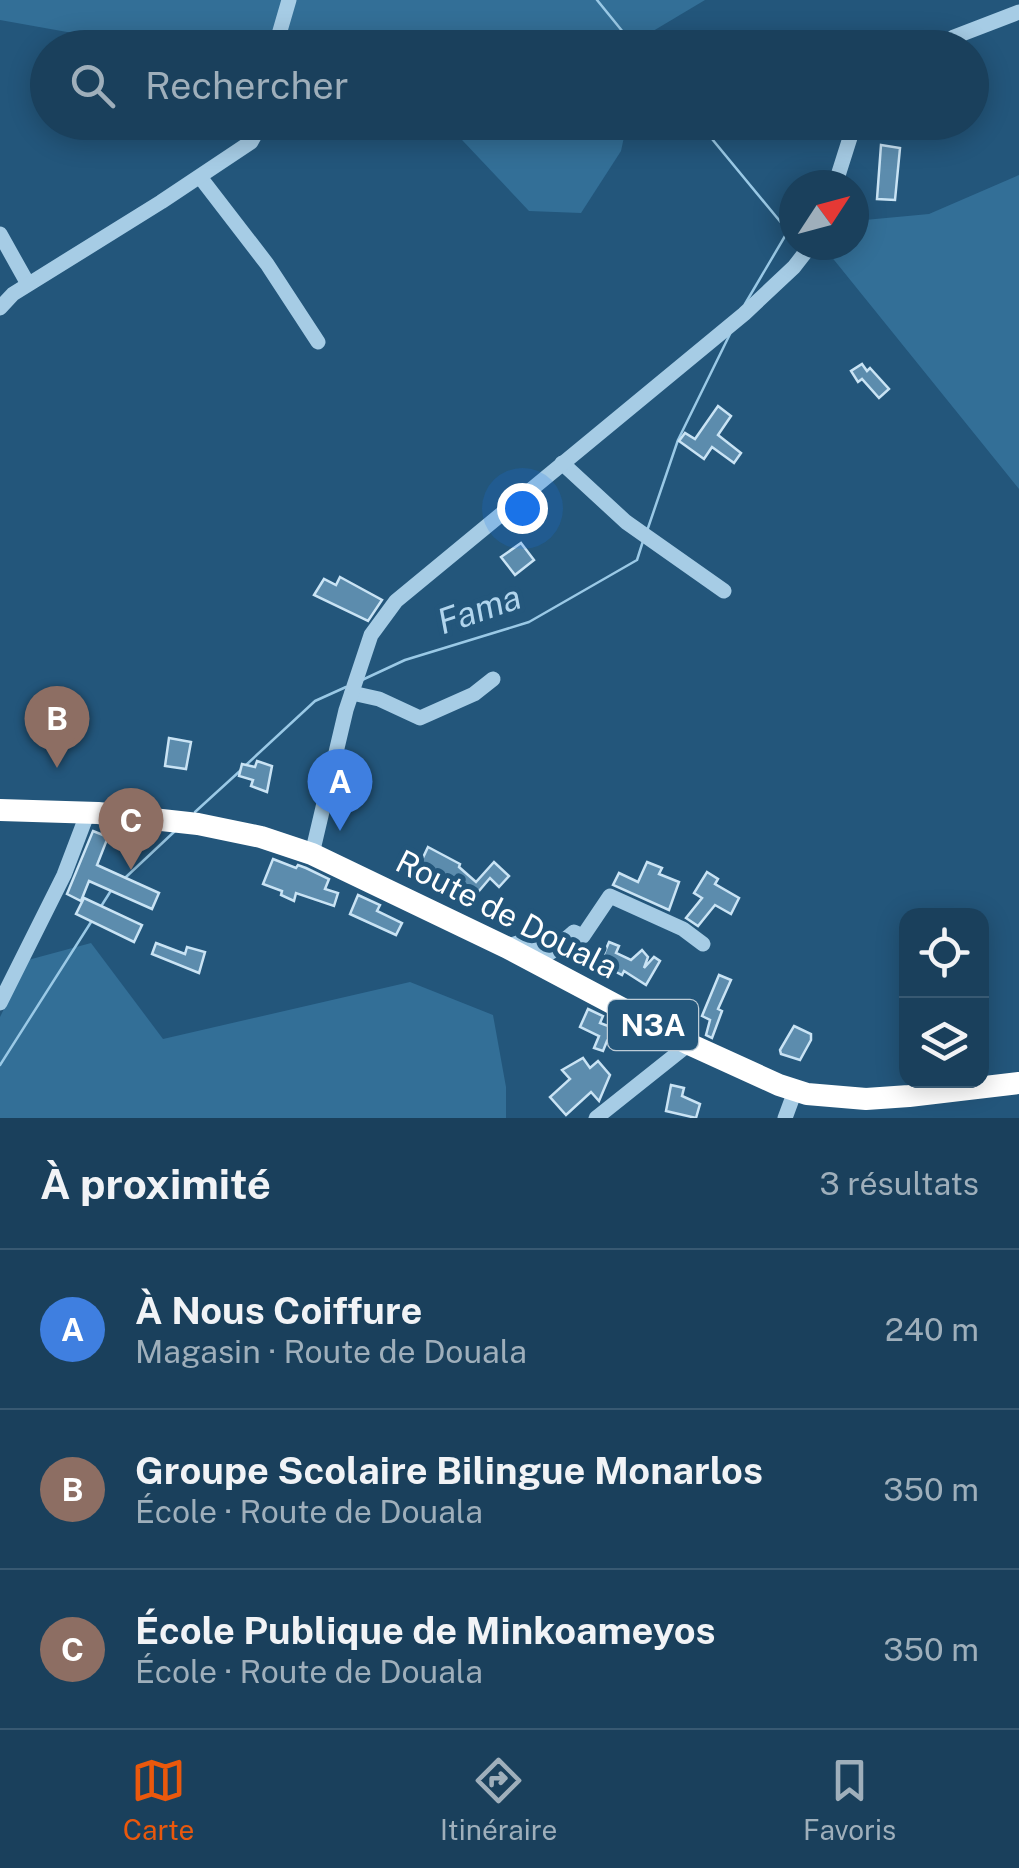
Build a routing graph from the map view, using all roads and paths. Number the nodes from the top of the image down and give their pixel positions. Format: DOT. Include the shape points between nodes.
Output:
graph roads {
  1 [pos="289,0"];
  2 [pos="1019,12"];
  3 [pos="282,30"];
  4 [pos="972,30"];
  5 [pos="252,140"];
  6 [pos="849,140"];
  7 [pos="840,170"];
  8 [pos="200,177"];
  9 [pos="0,234"];
  10 [pos="799,260"];
  11 [pos="28,284"];
  12 [pos="0,308"];
  13 [pos="318,342"];
  14 [pos="562,463"];
  15 [pos="724,592"];
  16 [pos="493,679"];
  17 [pos="352,693"];
  18 [pos="8,810"];
  19 [pos="88,812"];
  20 [pos="312,854"];
  21 [pos="703,944"];
  22 [pos="506,947"];
  23 [pos="0,1003"];
  24 [pos="689,1044"];
  25 [pos="1019,1083"];
  26 [pos="795,1091"];
  27 [pos="596,1118"];
  28 [pos="785,1118"];
  1 -- 3 [label="street"];
  2 -- 4 [label="street"];
  5 -- 8 [label="street"];
  6 -- 7 [label="street"];
  8 -- 11 [label="street"];
  8 -- 13 [label="street"];
  9 -- 11 [label="street"];
  10 -- 14 [label="street" via="744,314"];
  11 -- 12 [label="street"];
  14 -- 15 [label="street" via="626,522"];
  14 -- 17 [label="street" via="396,601 372,636"];
  16 -- 17 [label="street" via="420,718"];
  17 -- 20 [label="street"];
  18 -- 19 [label="highway, Route de Douala / N3A"];
  19 -- 20 [label="highway, Route de Douala / N3A" via="198,824"];
  19 -- 23 [label="street"];
  20 -- 22 [label="highway, Route de Douala / N3A"];
  21 -- 22 [label="street" via="610,896 582,936 574,932 552,952 528,940"];
  22 -- 24 [label="highway, Route de Douala / N3A"];
  24 -- 26 [label="highway, Route de Douala / N3A"];
  24 -- 27 [label="street"];
  25 -- 26 [label="highway, Route de Douala / N3A" via="866,1099"];
  26 -- 28 [label="street"];
}
